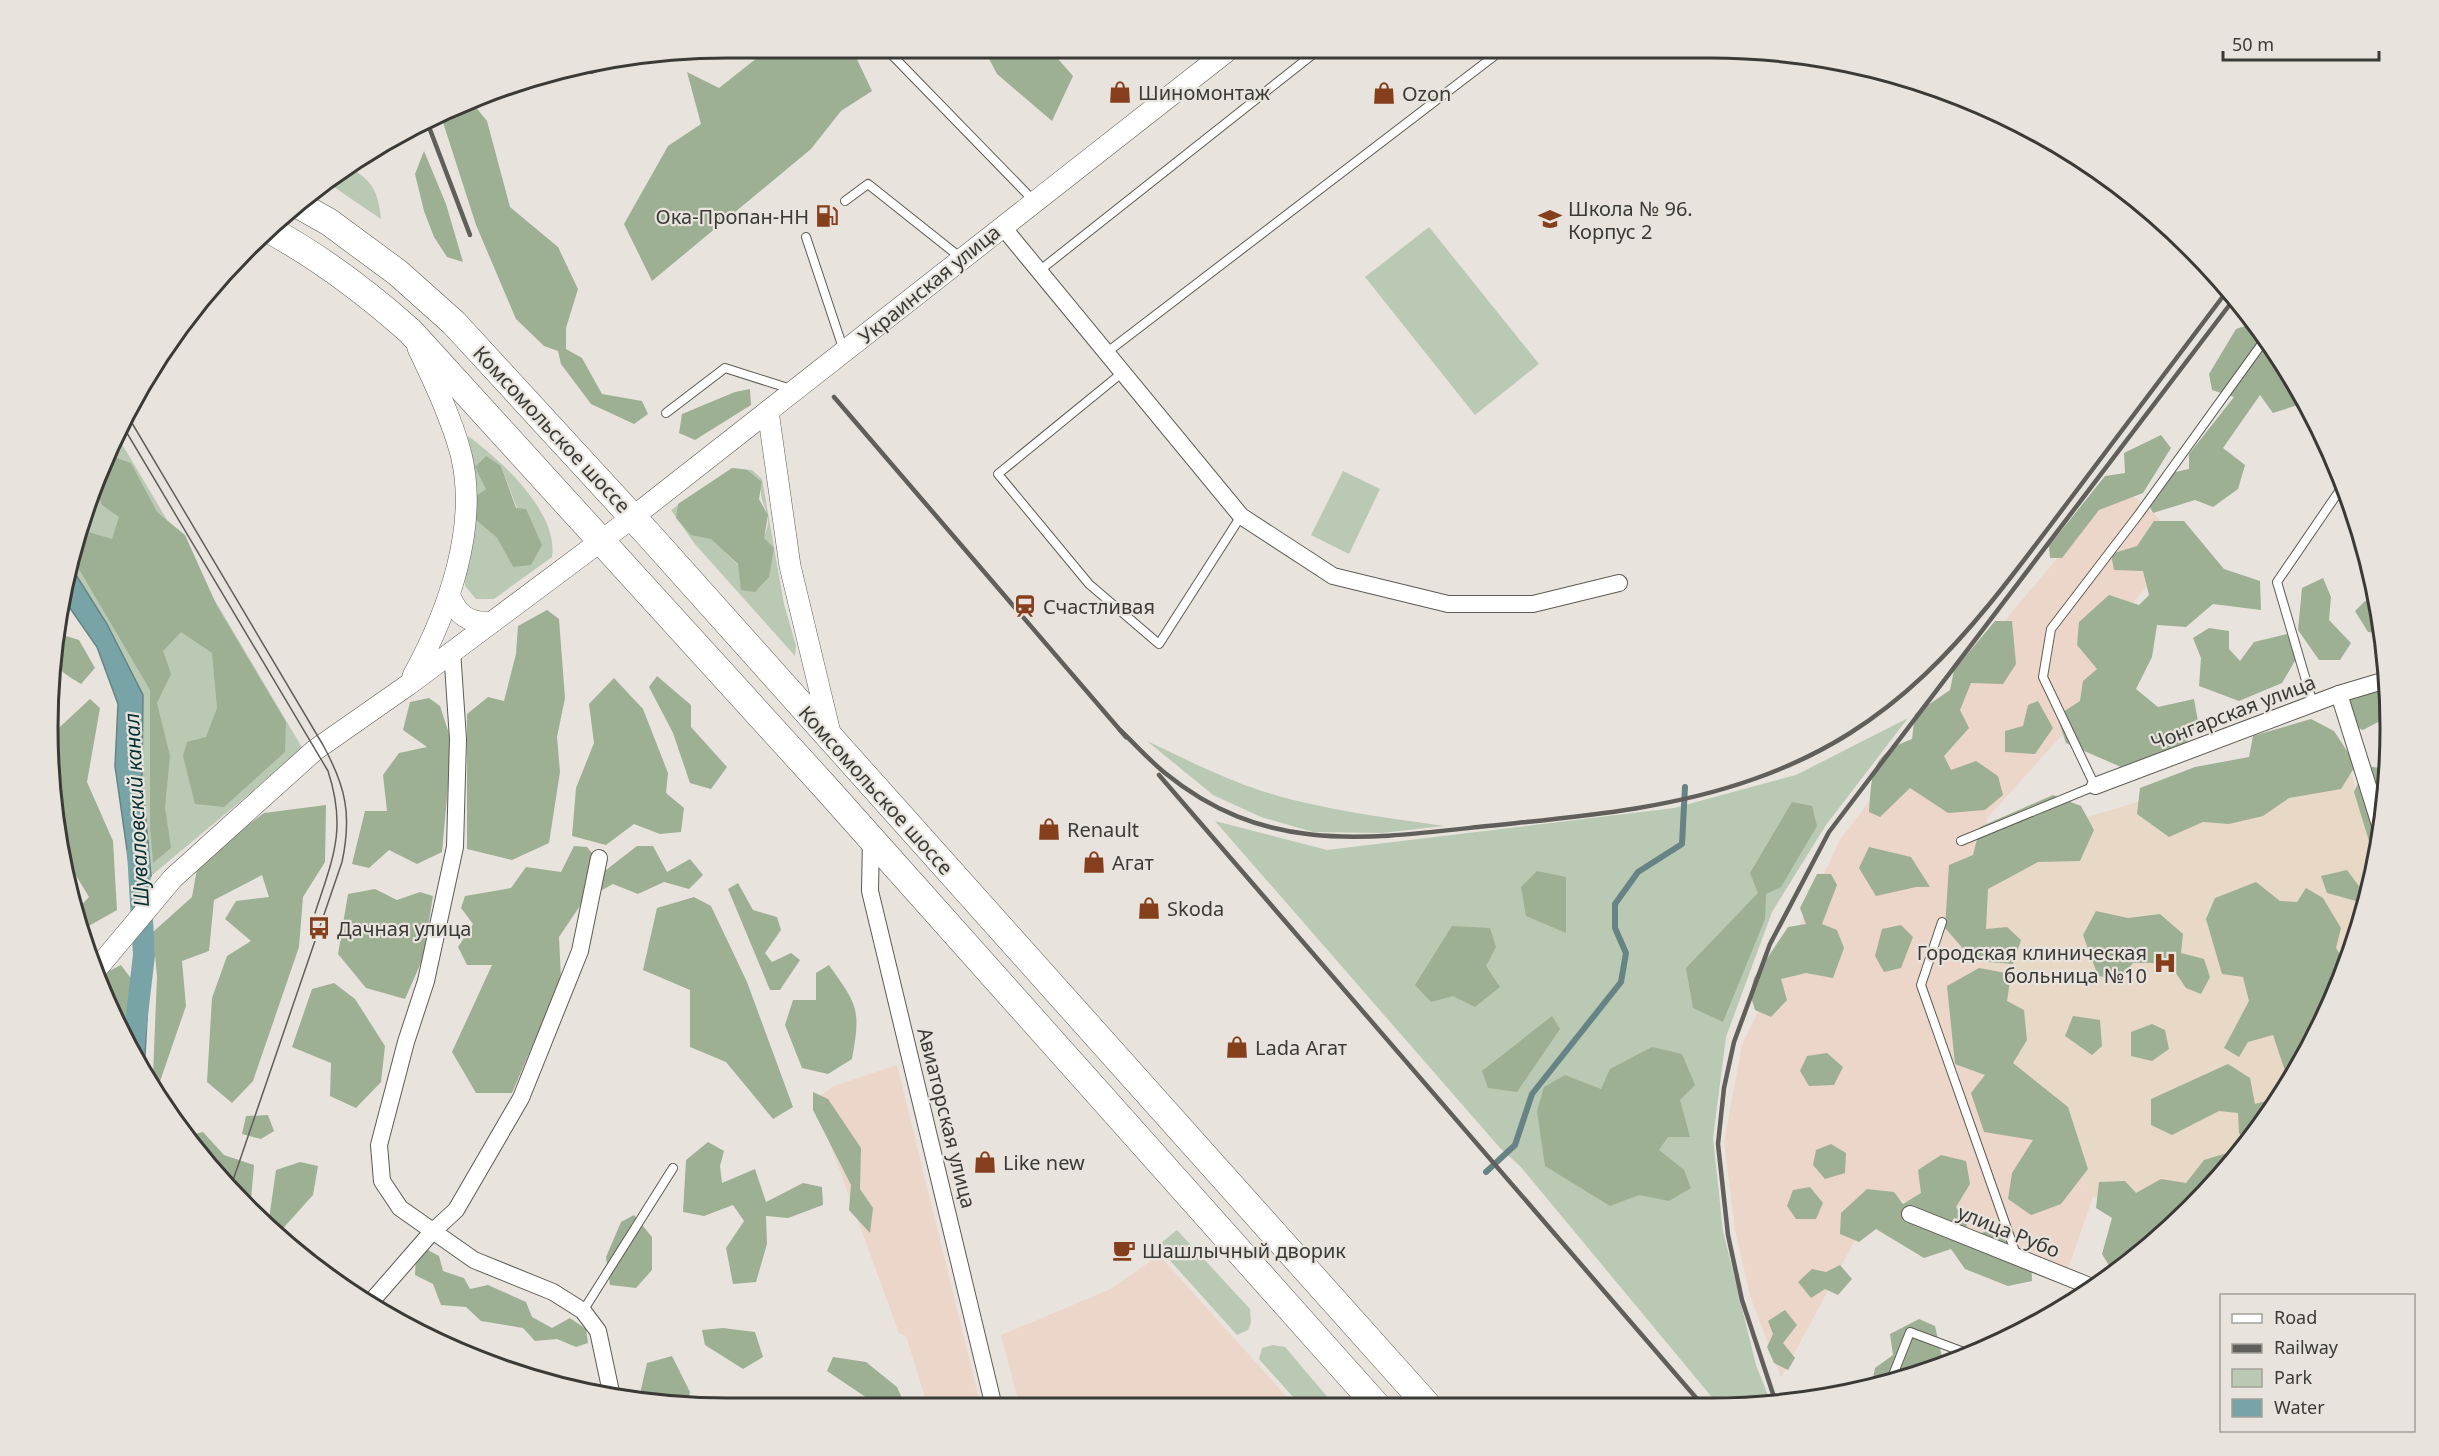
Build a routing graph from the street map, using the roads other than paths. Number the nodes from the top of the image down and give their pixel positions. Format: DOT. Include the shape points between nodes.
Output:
graph roads {
  1 [pos="895,58"];
  2 [pos="1218,58"];
  3 [pos="1308,58"];
  4 [pos="1493,58"];
  5 [pos="845,201"];
  6 [pos="1034,201"];
  7 [pos="306,209"];
  8 [pos="1002,226"];
  9 [pos="277,234"];
  10 [pos="806,237"];
  11 [pos="961,258"];
  12 [pos="1040,271"];
  13 [pos="411,331"];
  14 [pos="2261,346"];
  15 [pos="844,352"];
  16 [pos="1106,352"];
  17 [pos="1123,372"];
  18 [pos="795,390"];
  19 [pos="768,411"];
  20 [pos="666,413"];
  21 [pos="2338,493"];
  22 [pos="1241,516"];
  23 [pos="633,517"];
  24 [pos="602,541"];
  25 [pos="1619,583"];
  26 [pos="450,596"];
  27 [pos="490,623"];
  28 [pos="452,650"];
  29 [pos="2379,682"];
  30 [pos="408,685"];
  31 [pos="2339,694"];
  32 [pos="2313,704"];
  33 [pos="831,740"];
  34 [pos="2095,786"];
  35 [pos="2375,810"];
  36 [pos="871,838"];
  37 [pos="1961,841"];
  38 [pos="599,858"];
  39 [pos="1942,922"];
  40 [pos="101,963"];
  41 [pos="673,1168"];
  42 [pos="1910,1214"];
  43 [pos="431,1233"];
  44 [pos="2017,1257"];
  45 [pos="2084,1284"];
  46 [pos="375,1297"];
  47 [pos="584,1311"];
  48 [pos="1959,1350"];
  49 [pos="1894,1372"];
  50 [pos="610,1387"];
  51 [pos="992,1398"];
  52 [pos="1370,1398"];
  53 [pos="1421,1398"];
  1 -- 6 [label="lane"];
  2 -- 6 [label="street, Украинская улица"];
  3 -- 12 [label="lane"];
  4 -- 16 [label="lane"];
  5 -- 11 [label="lane" via="868,184"];
  6 -- 8 [label="street, Украинская улица"];
  7 -- 23 [label="main road, Комсомольское шоссе" via="398,273 454,323"];
  8 -- 11 [label="street, Украинская улица"];
  8 -- 12 [label="street"];
  9 -- 13 [label="main road, Комсомольское шоссе" via="360,287"];
  10 -- 15 [label="lane"];
  11 -- 15 [label="street, Украинская улица"];
  12 -- 16 [label="street"];
  13 -- 24 [label="main road, Комсомольское шоссе"];
  13 -- 26 [label="street" via="443,401 461,456 465,518"];
  14 -- 34 [label="lane" via="2051,629 2043,677"];
  15 -- 18 [label="street, Украинская улица"];
  16 -- 17 [label="street"];
  17 -- 22 [label="street"];
  17 -- 22 [label="lane" via="998,474 1089,584 1159,644"];
  18 -- 19 [label="street, Украинская улица"];
  18 -- 20 [label="lane" via="725,368"];
  19 -- 23 [label="street, Украинская улица"];
  19 -- 33 [label="street" via="790,566"];
  21 -- 32 [label="lane" via="2277,582"];
  22 -- 25 [label="street" via="1333,576 1448,604 1533,604"];
  23 -- 24 [label="street, Украинская улица"];
  23 -- 33 [label="main road, Комсомольское шоссе"];
  24 -- 27 [label="street, Украинская улица"];
  24 -- 36 [label="main road, Комсомольское шоссе"];
  26 -- 27 [label="street" via="463,617"];
  26 -- 28 [label="street"];
  26 -- 30 [label="street"];
  27 -- 28 [label="street, Украинская улица"];
  28 -- 30 [label="street, Украинская улица"];
  28 -- 43 [label="street" via="458,739 455,847 426,981 379,1145 382,1181 400,1209"];
  29 -- 31 [label="street, Чонгарская улица"];
  30 -- 40 [label="street, Украинская улица" via="315,750 162,891"];
  31 -- 32 [label="street, Чонгарская улица"];
  31 -- 35 [label="street"];
  32 -- 34 [label="street, Чонгарская улица"];
  33 -- 53 [label="main road, Комсомольское шоссе"];
  34 -- 37 [label="lane"];
  36 -- 51 [label="street, Авиаторская улица" via="870,891"];
  36 -- 52 [label="main road, Комсомольское шоссе"];
  38 -- 43 [label="street" via="580,951 521,1098 456,1210"];
  39 -- 44 [label="lane" via="1921,985"];
  41 -- 47 [label="lane"];
  42 -- 44 [label="street, улица Рубо"];
  43 -- 46 [label="street"];
  43 -- 47 [label="street" via="474,1260 553,1292"];
  44 -- 45 [label="street, улица Рубо"];
  47 -- 50 [label="street" via="598,1331"];
  48 -- 49 [label="lane" via="1910,1332"];
}
